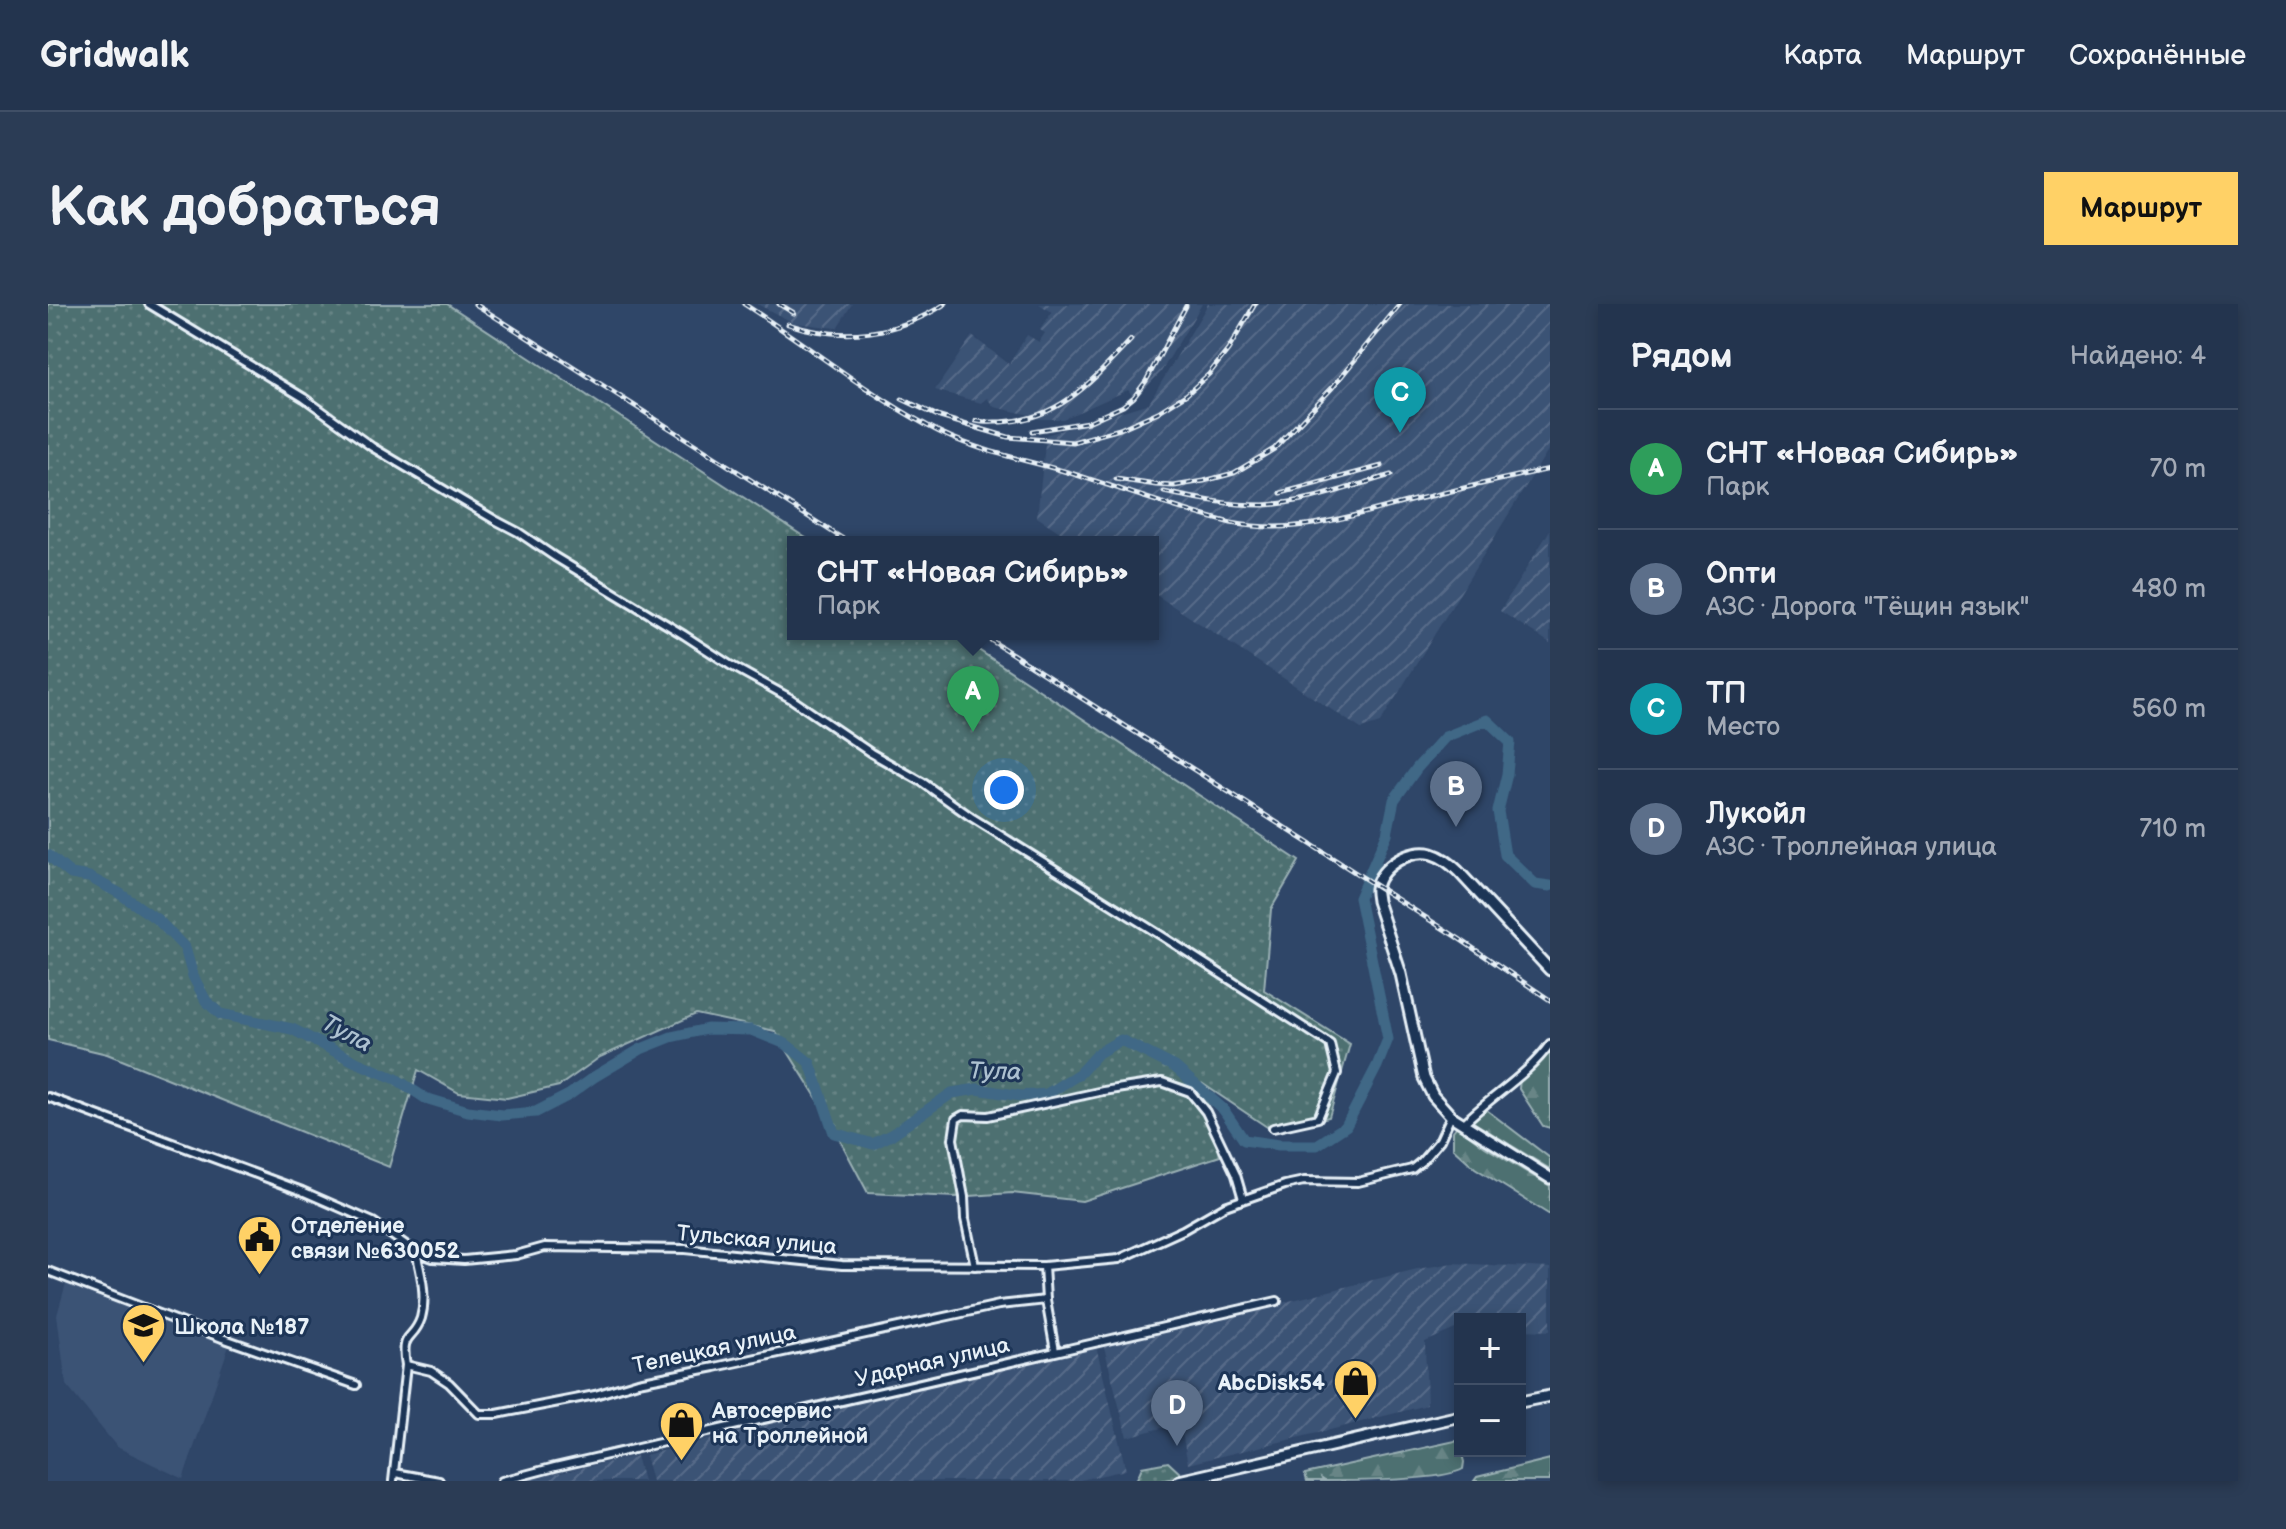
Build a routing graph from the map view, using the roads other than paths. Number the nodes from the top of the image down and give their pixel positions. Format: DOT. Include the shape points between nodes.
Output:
graph roads {
  1 [pos="149,304"];
  2 [pos="1550,970"];
  3 [pos="1550,1044"];
  4 [pos="48,1097"];
  5 [pos="1451,1116"];
  6 [pos="1463,1124"];
  7 [pos="1273,1128"];
  8 [pos="1550,1178"];
  9 [pos="1243,1199"];
  10 [pos="416,1252"];
  11 [pos="975,1266"];
  12 [pos="1044,1266"];
  13 [pos="48,1271"];
  14 [pos="1046,1300"];
  15 [pos="1277,1301"];
  16 [pos="1055,1351"];
  17 [pos="406,1365"];
  18 [pos="356,1385"];
  19 [pos="1550,1396"];
  20 [pos="1526,1401"];
  21 [pos="1454,1417"];
  22 [pos="394,1477"];
  23 [pos="439,1481"];
  24 [pos="502,1481"];
  25 [pos="1179,1481"];
  1 -- 7 [label="street" via="304,398 372,447 790,698 1330,1044 1337,1073 1318,1118"];
  2 -- 5 [label="main road" via="1442,858 1410,855 1381,877 1377,901 1401,974 1424,1078"];
  3 -- 6 [label="street"];
  4 -- 10 [label="street, Тульская улица" via="302,1191 373,1222"];
  5 -- 6 [label="main road"];
  5 -- 9 [label="street, Тульская улица" via="1440,1140 1412,1169 1358,1182 1304,1181"];
  6 -- 8 [label="main road"];
  9 -- 11 [label="street" via="1206,1112 1190,1092 1162,1082 988,1116 963,1115 956,1119 953,1139"];
  9 -- 12 [label="street, Тульская улица" via="1119,1259"];
  10 -- 11 [label="street, Тульская улица" via="464,1260 545,1247 685,1249 842,1265"];
  10 -- 17 [label="street" via="423,1306 403,1347"];
  11 -- 12 [label="street, Тульская улица"];
  12 -- 14 [label="street"];
  13 -- 18 [label="street"];
  14 -- 16 [label="street"];
  14 -- 17 [label="street, Телецкая улица" via="999,1305 497,1414 479,1414 449,1383 431,1371"];
  15 -- 16 [label="street, Ударная улица"];
  16 -- 24 [label="street, Ударная улица"];
  17 -- 22 [label="street"];
  19 -- 20 [label="main road"];
  21 -- 25 [label="main road"];
  22 -- 23 [label="street"];
}
